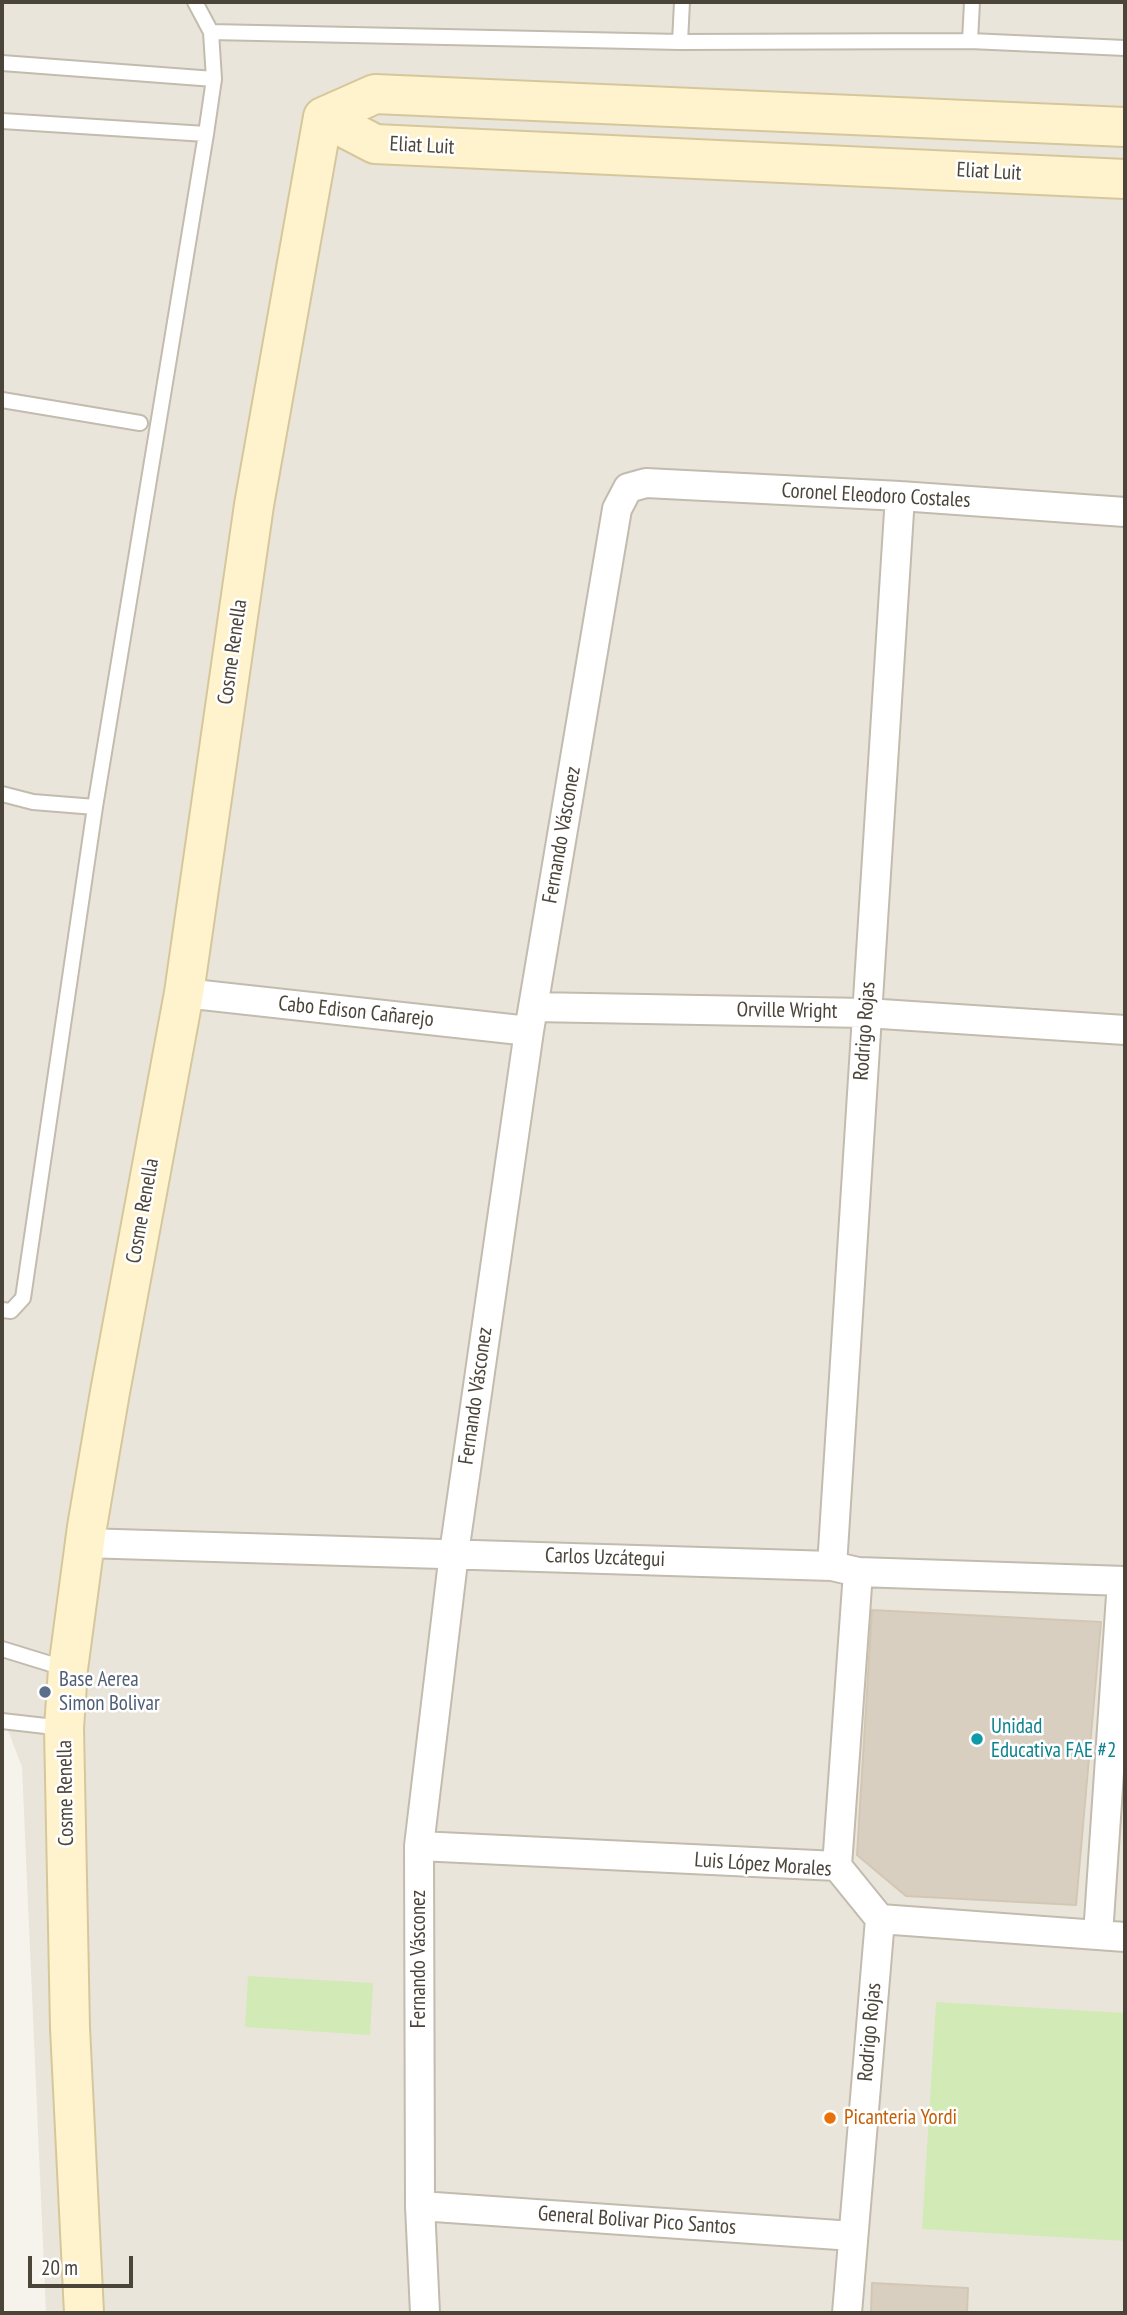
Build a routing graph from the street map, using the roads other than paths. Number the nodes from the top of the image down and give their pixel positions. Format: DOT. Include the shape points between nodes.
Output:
graph roads {
  1 [pos="195,2"];
  2 [pos="682,2"];
  3 [pos="972,2"];
  4 [pos="211,32"];
  5 [pos="970,41"];
  6 [pos="680,42"];
  7 [pos="1125,48"];
  8 [pos="2,63"];
  9 [pos="214,79"];
  10 [pos="323,117"];
  11 [pos="2,121"];
  12 [pos="1125,127"];
  13 [pos="206,134"];
  14 [pos="1125,179"];
  15 [pos="2,400"];
  16 [pos="140,423"];
  17 [pos="628,488"];
  18 [pos="900,496"];
  19 [pos="1125,512"];
  20 [pos="2,794"];
  21 [pos="94,807"];
  22 [pos="184,993"];
  23 [pos="866,1013"];
  24 [pos="531,1019"];
  25 [pos="1125,1030"];
  26 [pos="2,1310"];
  27 [pos="84,1544"];
  28 [pos="454,1553"];
  29 [pos="845,1569"];
  30 [pos="1123,1581"];
  31 [pos="2,1649"];
  32 [pos="68,1669"];
  33 [pos="2,1721"];
  34 [pos="64,1728"];
  35 [pos="419,1846"];
  36 [pos="837,1866"];
  37 [pos="880,1919"];
  38 [pos="1112,1936"];
  39 [pos="420,2206"];
  40 [pos="853,2236"];
  41 [pos="84,2313"];
  42 [pos="425,2313"];
  43 [pos="847,2313"];
  1 -- 4 [label="lane"];
  2 -- 6 [label="lane"];
  3 -- 5 [label="lane"];
  4 -- 6 [label="lane"];
  4 -- 9 [label="lane"];
  5 -- 6 [label="lane"];
  5 -- 7 [label="lane"];
  8 -- 9 [label="lane"];
  9 -- 13 [label="lane"];
  10 -- 12 [label="street" via="375,93"];
  10 -- 14 [label="street, Eliat Luit" via="374,144"];
  10 -- 22 [label="street, Cosme Renella" via="254,505"];
  11 -- 13 [label="lane"];
  13 -- 21 [label="lane"];
  15 -- 16 [label="lane"];
  17 -- 18 [label="street, Coronel Eleodoro Costales" via="646,484"];
  17 -- 24 [label="street, Fernando Vásconez" via="617,509"];
  18 -- 19 [label="street, Coronel Eleodoro Costales"];
  18 -- 23 [label="street, Rodrigo Rojas"];
  20 -- 21 [label="lane" via="33,802"];
  21 -- 26 [label="lane" via="23,1298 11,1311"];
  22 -- 24 [label="street, Cabo Edison Cañarejo"];
  22 -- 27 [label="street, Cosme Renella"];
  23 -- 24 [label="street, Orville Wright"];
  23 -- 25 [label="street, Orville Wright"];
  23 -- 29 [label="street, Rodrigo Rojas"];
  24 -- 28 [label="street, Fernando Vásconez"];
  27 -- 28 [label="street, Carlos Uzcátegui"];
  27 -- 32 [label="street, Cosme Renella"];
  28 -- 29 [label="street, Carlos Uzcátegui"];
  28 -- 35 [label="street, Fernando Vásconez"];
  29 -- 30 [label="street, Carlos Uzcátegui"];
  29 -- 36 [label="street, Rodrigo Rojas"];
  30 -- 38 [label="street"];
  31 -- 32 [label="lane"];
  32 -- 34 [label="street, Cosme Renella"];
  33 -- 34 [label="lane"];
  34 -- 41 [label="street, Cosme Renella" via="70,2028"];
  35 -- 36 [label="street, Luis López Morales"];
  35 -- 39 [label="street, Fernando Vásconez"];
  36 -- 37 [label="street, Luis López Morales"];
  37 -- 38 [label="street"];
  37 -- 40 [label="street, Rodrigo Rojas"];
  39 -- 40 [label="street, General Bolivar Pico Santos"];
  39 -- 42 [label="street, Fernando Vásconez"];
  40 -- 43 [label="street, Rodrigo Rojas"];
}
